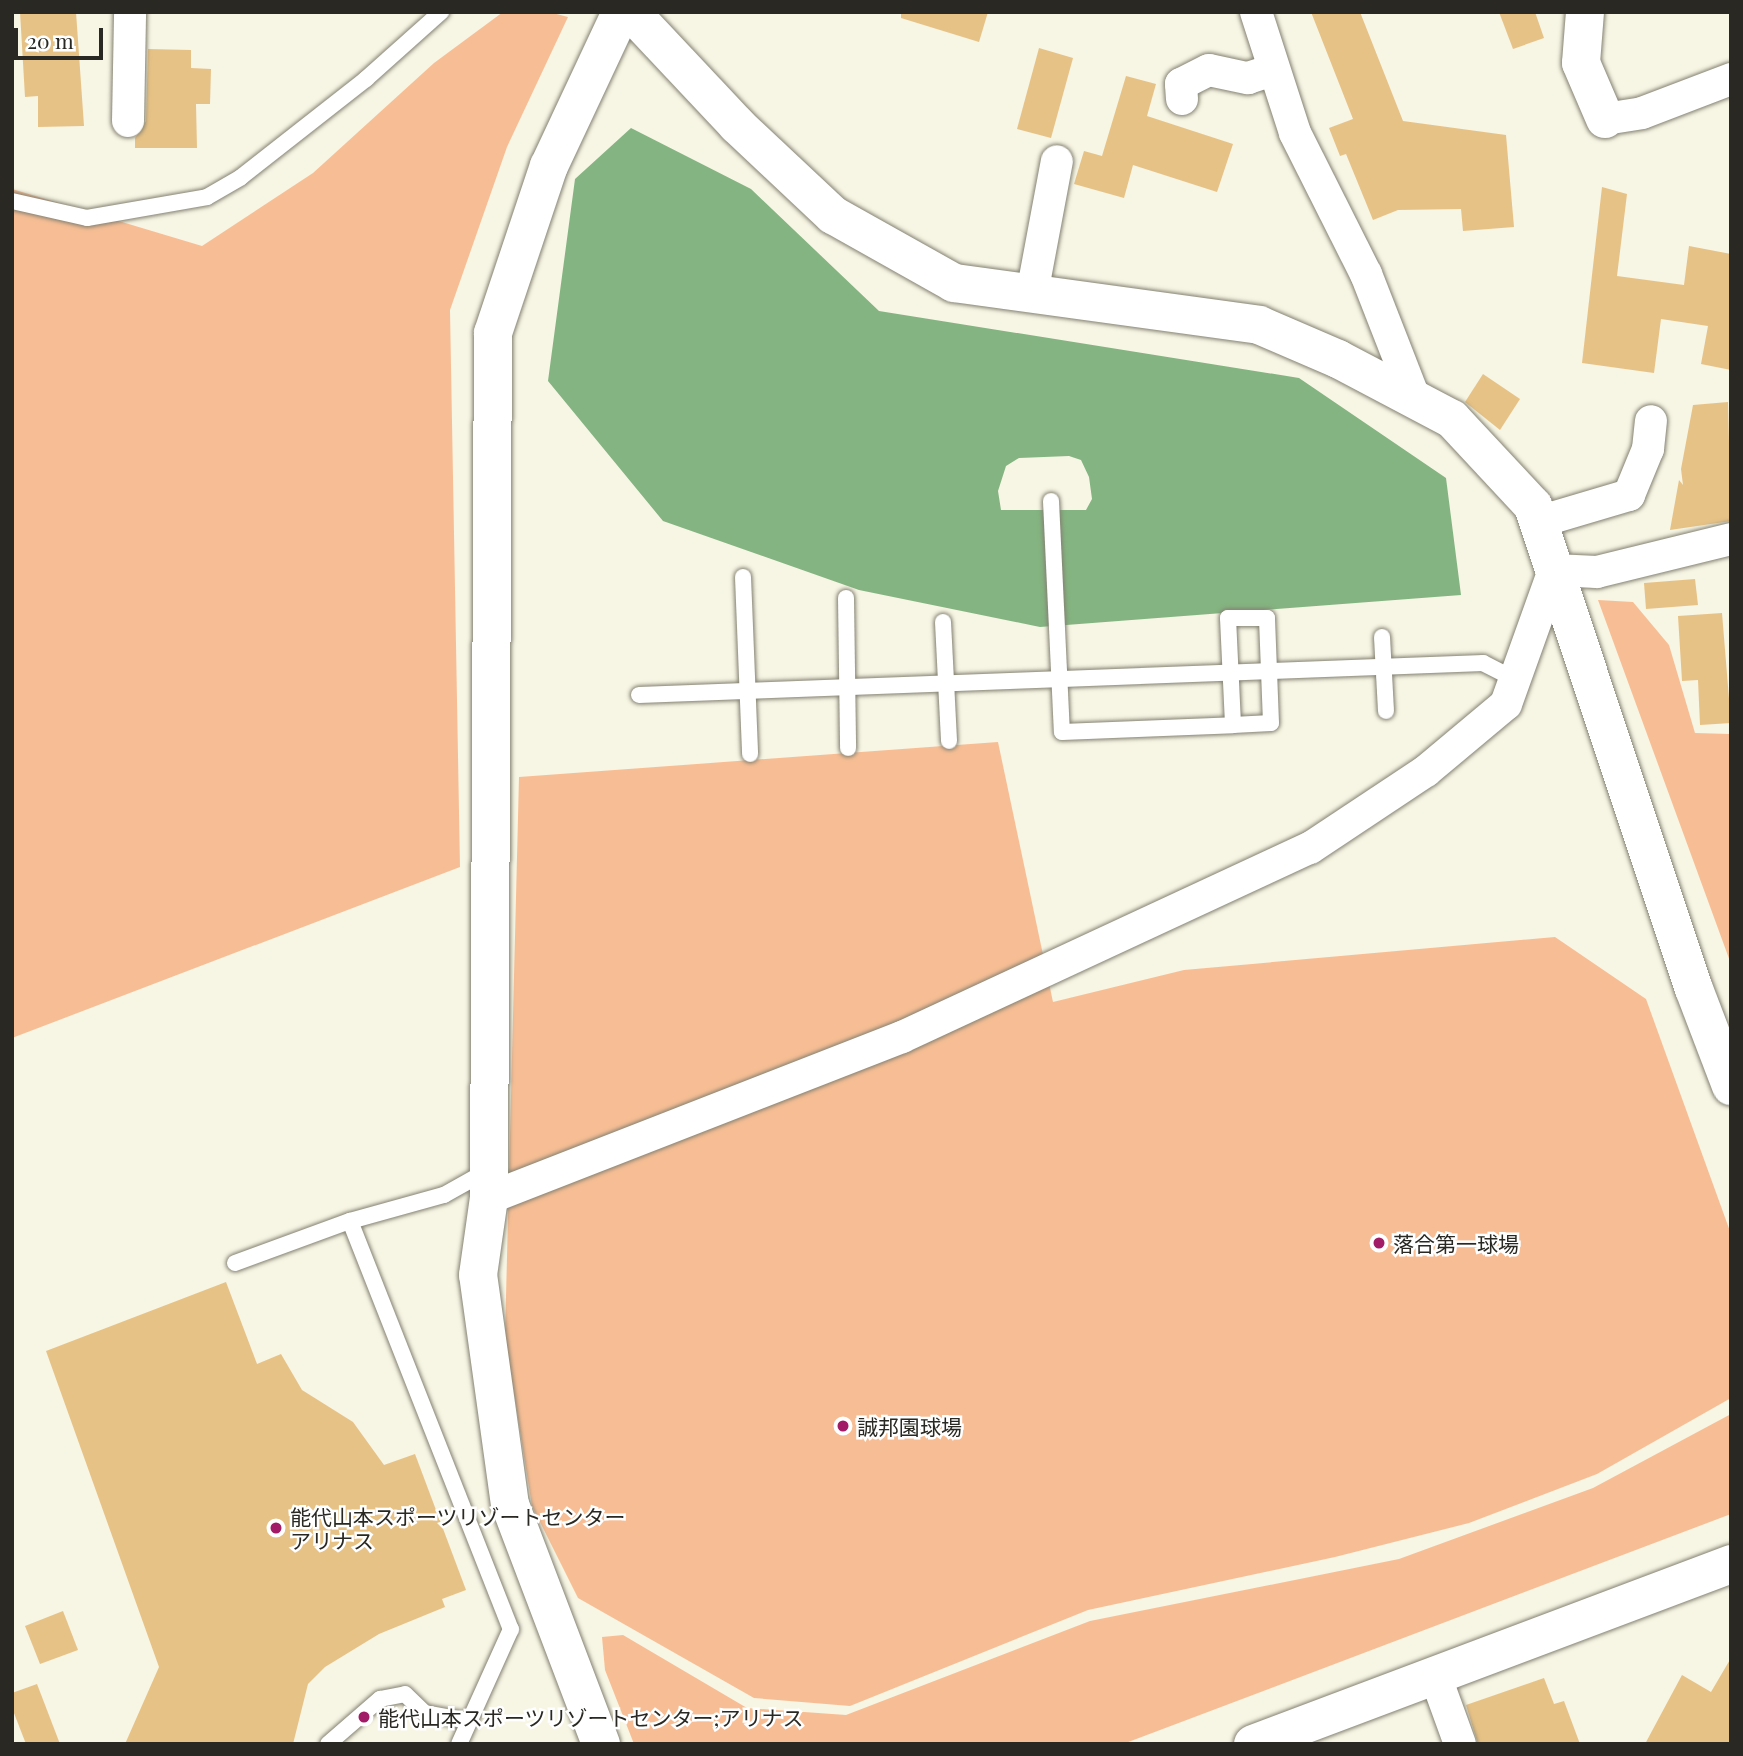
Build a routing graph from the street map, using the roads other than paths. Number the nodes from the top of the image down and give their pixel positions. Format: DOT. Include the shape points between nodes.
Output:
graph roads {
  1 [pos="130,12"];
  2 [pos="441,12"];
  3 [pos="621,12"];
  4 [pos="631,12"];
  5 [pos="1256,12"];
  6 [pos="1585,12"];
  7 [pos="1273,70"];
  8 [pos="1731,79"];
  9 [pos="1182,99"];
  10 [pos="1605,119"];
  11 [pos="128,121"];
  12 [pos="1057,161"];
  13 [pos="12,201"];
  14 [pos="1032,294"];
  15 [pos="1416,402"];
  16 [pos="1651,421"];
  17 [pos="1051,501"];
  18 [pos="1538,522"];
  19 [pos="1731,539"];
  20 [pos="1554,570"];
  21 [pos="743,577"];
  22 [pos="846,598"];
  23 [pos="943,622"];
  24 [pos="1382,637"];
  25 [pos="1384,667"];
  26 [pos="1268,672"];
  27 [pos="1229,673"];
  28 [pos="1515,679"];
  29 [pos="1059,680"];
  30 [pos="948,685"];
  31 [pos="847,689"];
  32 [pos="748,692"];
  33 [pos="639,695"];
  34 [pos="1386,711"];
  35 [pos="1233,724"];
  36 [pos="949,741"];
  37 [pos="848,748"];
  38 [pos="750,754"];
  39 [pos="1731,1086"];
  40 [pos="489,1184"];
  41 [pos="350,1221"];
  42 [pos="235,1263"];
  43 [pos="1731,1563"];
  44 [pos="1435,1675"];
  45 [pos="469,1721"];
  46 [pos="328,1744"];
  47 [pos="459,1744"];
  48 [pos="601,1744"];
  49 [pos="1253,1744"];
  50 [pos="1460,1744"];
  1 -- 11 [label="street"];
  2 -- 13 [label="lane" via="356,87 241,177 207,197 87,218"];
  3 -- 40 [label="street" via="549,166 493,333"];
  4 -- 14 [label="street" via="737,125 833,215 954,282"];
  5 -- 7 [label="street"];
  6 -- 10 [label="street" via="1581,63"];
  7 -- 9 [label="street" via="1248,78 1209,71 1181,84"];
  7 -- 15 [label="street" via="1295,133 1366,274"];
  8 -- 10 [label="street" via="1642,113"];
  12 -- 14 [label="street"];
  14 -- 15 [label="street" via="1259,325 1338,359"];
  15 -- 18 [label="street" via="1452,419 1533,506"];
  16 -- 18 [label="street" via="1647,449 1629,495"];
  17 -- 29 [label="lane"];
  18 -- 20 [label="street"];
  19 -- 20 [label="street" via="1597,572"];
  20 -- 28 [label="street"];
  20 -- 39 [label="street" via="1694,989"];
  21 -- 32 [label="lane"];
  22 -- 31 [label="lane"];
  23 -- 30 [label="lane"];
  24 -- 25 [label="lane"];
  25 -- 26 [label="lane"];
  25 -- 28 [label="lane" via="1483,663"];
  25 -- 34 [label="lane"];
  26 -- 27 [label="lane"];
  26 -- 27 [label="lane" via="1267,618 1228,618"];
  26 -- 35 [label="lane" via="1271,723"];
  27 -- 29 [label="lane"];
  27 -- 35 [label="lane"];
  28 -- 40 [label="street" via="1506,704 1426,771 1310,848 902,1037"];
  29 -- 30 [label="lane"];
  29 -- 35 [label="lane" via="1062,732"];
  30 -- 31 [label="lane"];
  30 -- 36 [label="lane"];
  31 -- 32 [label="lane"];
  31 -- 37 [label="lane"];
  32 -- 33 [label="lane"];
  32 -- 38 [label="lane"];
  40 -- 41 [label="lane"];
  40 -- 48 [label="street" via="478,1275 510,1505"];
  41 -- 42 [label="lane"];
  41 -- 45 [label="lane" via="511,1629"];
  43 -- 44 [label="street"];
  44 -- 49 [label="street"];
  44 -- 50 [label="street"];
  45 -- 46 [label="lane" via="425,1713 405,1694 380,1699"];
  45 -- 47 [label="lane"];
}
